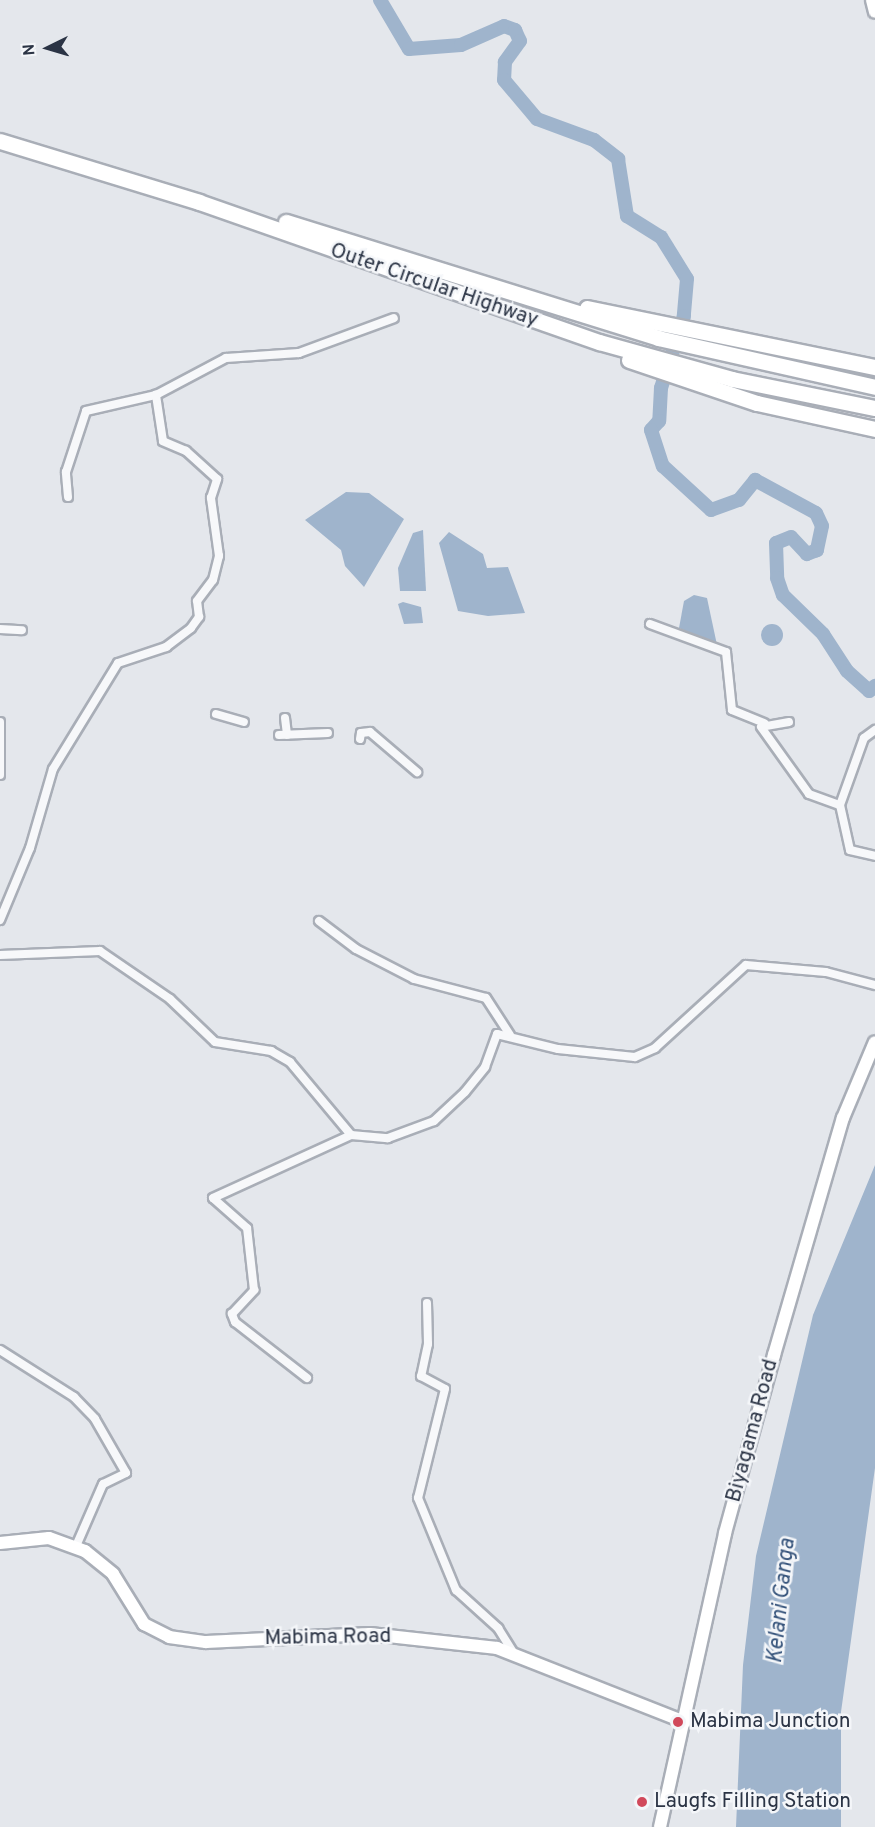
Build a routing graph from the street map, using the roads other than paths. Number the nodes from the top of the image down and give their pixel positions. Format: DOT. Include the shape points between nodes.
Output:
graph roads {
  1 [pos="872,0"];
  2 [pos="875,12"];
  3 [pos="0,131"];
  4 [pos="0,141"];
  5 [pos="258,218"];
  6 [pos="499,291"];
  7 [pos="495,308"];
  8 [pos="394,318"];
  9 [pos="867,365"];
  10 [pos="875,387"];
  11 [pos="156,395"];
  12 [pos="875,408"];
  13 [pos="875,429"];
  14 [pos="68,497"];
  15 [pos="650,624"];
  16 [pos="0,629"];
  17 [pos="22,630"];
  18 [pos="216,714"];
  19 [pos="285,718"];
  20 [pos="0,722"];
  21 [pos="244,722"];
  22 [pos="764,723"];
  23 [pos="789,723"];
  24 [pos="875,730"];
  25 [pos="328,733"];
  26 [pos="360,739"];
  27 [pos="417,772"];
  28 [pos="0,775"];
  29 [pos="840,805"];
  30 [pos="875,856"];
  31 [pos="0,920"];
  32 [pos="319,921"];
  33 [pos="0,955"];
  34 [pos="875,985"];
  35 [pos="510,1035"];
  36 [pos="875,1042"];
  37 [pos="351,1135"];
  38 [pos="427,1303"];
  39 [pos="0,1350"];
  40 [pos="307,1378"];
  41 [pos="0,1543"];
  42 [pos="76,1546"];
  43 [pos="514,1654"];
  44 [pos="684,1722"];
  45 [pos="660,1827"];
  1 -- 2 [label="main road"];
  3 -- 5 [label="highway, Outer Circular Highway"];
  4 -- 5 [label="highway, Outer Circular Highway"];
  5 -- 6 [label="highway, Outer Circular Highway"];
  5 -- 7 [label="highway, Outer Circular Highway"];
  6 -- 9 [label="highway"];
  6 -- 10 [label="highway, Outer Circular Highway" via="723,355"];
  7 -- 12 [label="highway, Outer Circular Highway" via="654,358"];
  7 -- 13 [label="highway" via="696,385"];
  8 -- 11 [label="street" via="299,353 226,358"];
  11 -- 14 [label="street" via="86,411 66,472"];
  11 -- 31 [label="street" via="163,441 186,451 217,479 211,498 219,556 213,580 198,600 199,617 191,628 166,647 118,663 53,769 30,848"];
  15 -- 22 [label="street" via="726,652 732,710"];
  16 -- 17 [label="street"];
  18 -- 21 [label="street"];
  19 -- 25 [label="street" via="283,735"];
  20 -- 28 [label="street"];
  22 -- 23 [label="street"];
  22 -- 29 [label="street" via="763,730 809,794"];
  24 -- 29 [label="street" via="864,738"];
  26 -- 27 [label="street" via="361,734 370,732"];
  29 -- 30 [label="street" via="850,850"];
  32 -- 35 [label="street" via="356,949 414,979 486,998"];
  33 -- 37 [label="street" via="100,951 170,999 215,1042 271,1051 290,1062"];
  34 -- 35 [label="street" via="826,972 746,965 655,1048 635,1057 558,1049"];
  35 -- 37 [label="street" via="497,1034 485,1067 434,1121 388,1138"];
  36 -- 44 [label="main road, Biyagama Road" via="843,1118 774,1355 725,1533"];
  37 -- 40 [label="street" via="213,1198 248,1228 254,1290 232,1314 235,1322"];
  38 -- 43 [label="street" via="428,1344 421,1376 445,1389 418,1498 456,1590 498,1628"];
  39 -- 42 [label="street" via="74,1397 95,1419 126,1473 103,1484"];
  41 -- 42 [label="main road, Mabima Road" via="49,1538"];
  42 -- 43 [label="main road, Mabima Road" via="113,1574 144,1624 170,1637 206,1642 370,1634"];
  43 -- 44 [label="main road, Mabima Road" via="572,1682"];
  44 -- 45 [label="main road, Biyagama Road"];
}
